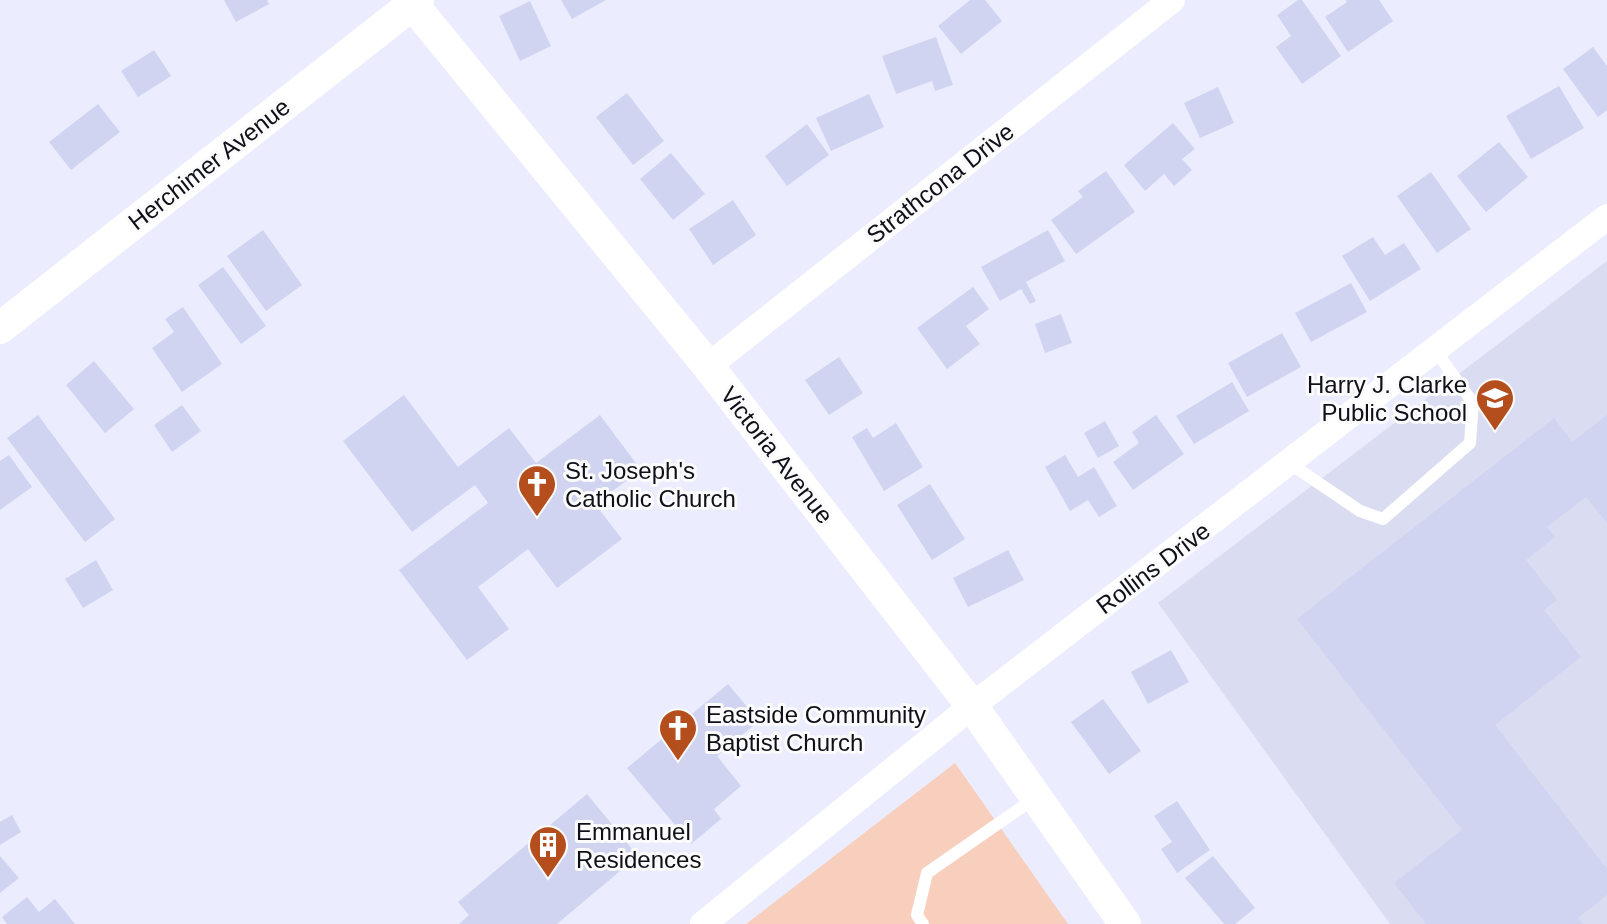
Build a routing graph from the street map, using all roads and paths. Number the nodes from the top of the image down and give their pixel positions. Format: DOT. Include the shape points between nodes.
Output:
graph roads {
  1 [pos="1172,0"];
  2 [pos="414,1"];
  3 [pos="1607,217"];
  4 [pos="0,328"];
  5 [pos="1435,350"];
  6 [pos="708,366"];
  7 [pos="1289,463"];
  8 [pos="972,706"];
  9 [pos="1035,798"];
  10 [pos="703,924"];
  11 [pos="923,924"];
  12 [pos="1125,924"];
  1 -- 6 [label="street, Strathcona Drive"];
  2 -- 4 [label="street, Herchimer Avenue"];
  2 -- 6 [label="street, Victoria Avenue"];
  3 -- 5 [label="street, Rollins Drive"];
  5 -- 7 [label="street, Rollins Drive"];
  5 -- 7 [label="lane" via="1473,403 1470,443 1383,519 1360,511"];
  6 -- 8 [label="street, Victoria Avenue"];
  7 -- 8 [label="street, Rollins Drive"];
  8 -- 9 [label="street, Victoria Avenue"];
  8 -- 10 [label="street, Rollins Drive"];
  9 -- 11 [label="lane" via="927,873 917,915"];
  9 -- 12 [label="street, Victoria Avenue"];
}
